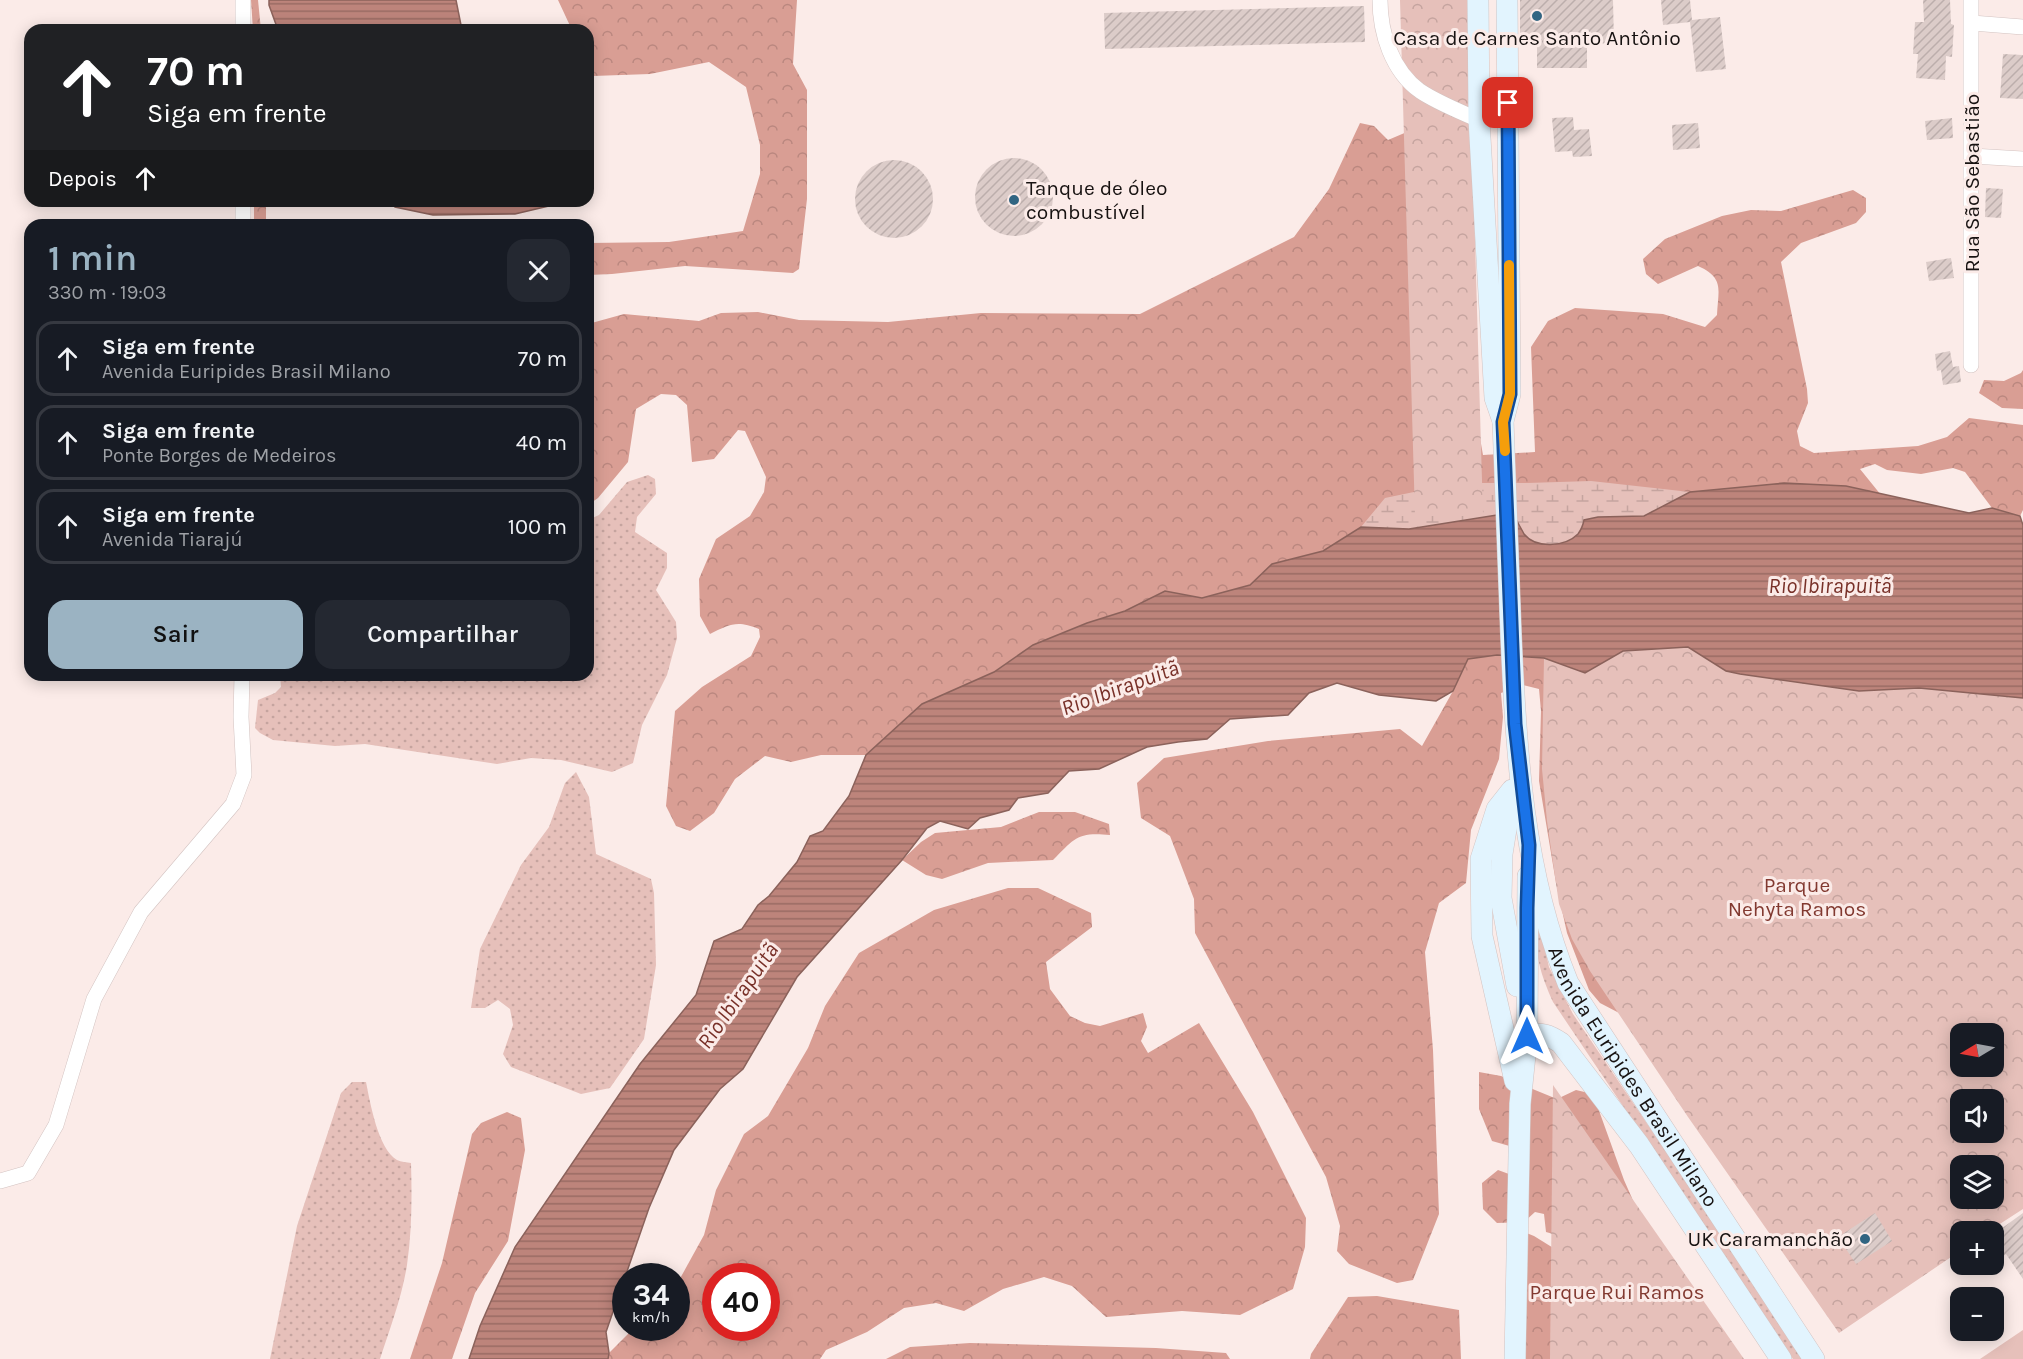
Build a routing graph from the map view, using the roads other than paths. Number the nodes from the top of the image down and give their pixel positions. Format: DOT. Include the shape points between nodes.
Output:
graph roads {
  1 [pos="243,0"];
  2 [pos="1380,0"];
  3 [pos="1478,0"];
  4 [pos="1507,0"];
  5 [pos="1971,0"];
  6 [pos="1972,23"];
  7 [pos="243,24"];
  8 [pos="2023,27"];
  9 [pos="1479,120"];
  10 [pos="1972,156"];
  11 [pos="2023,159"];
  12 [pos="1971,365"];
  13 [pos="1503,422"];
  14 [pos="242,681"];
  15 [pos="1519,768"];
  16 [pos="1512,790"];
  17 [pos="1529,845"];
  18 [pos="1527,1036"];
  19 [pos="1520,1104"];
  20 [pos="0,1181"];
  21 [pos="1515,1359"];
  22 [pos="1781,1359"];
  23 [pos="1814,1359"];
  1 -- 7 [label="street"];
  2 -- 9 [label="street" via="1386,44 1401,72 1419,90"];
  3 -- 9 [label="main road"];
  4 -- 13 [label="main road" via="1510,394"];
  5 -- 6 [label="street, Rua São Sebastião"];
  6 -- 8 [label="street"];
  6 -- 10 [label="street, Rua São Sebastião"];
  9 -- 13 [label="main road" via="1495,398"];
  10 -- 11 [label="street"];
  10 -- 12 [label="street, Rua São Sebastião"];
  13 -- 15 [label="main road, Avenida Euripides Brasil Milano"];
  14 -- 20 [label="street" via="244,775 233,804 141,912 94,999 56,1125 28,1173"];
  15 -- 16 [label="main road, Avenida Euripides Brasil Milano"];
  15 -- 17 [label="main road, Avenida Euripides Brasil Milano"];
  16 -- 18 [label="main road, Avenida Euripides Brasil Milano" via="1502,854 1501,898"];
  16 -- 19 [label="main road" via="1497,809 1481,859 1482,936"];
  17 -- 18 [label="main road"];
  17 -- 23 [label="main road, Avenida Euripides Brasil Milano" via="1548,931 1568,983"];
  18 -- 19 [label="main road"];
  18 -- 22 [label="main road, Avenida Euripides Brasil Milano" via="1538,1033 1561,1043 1639,1145"];
  19 -- 21 [label="main road"];
}
